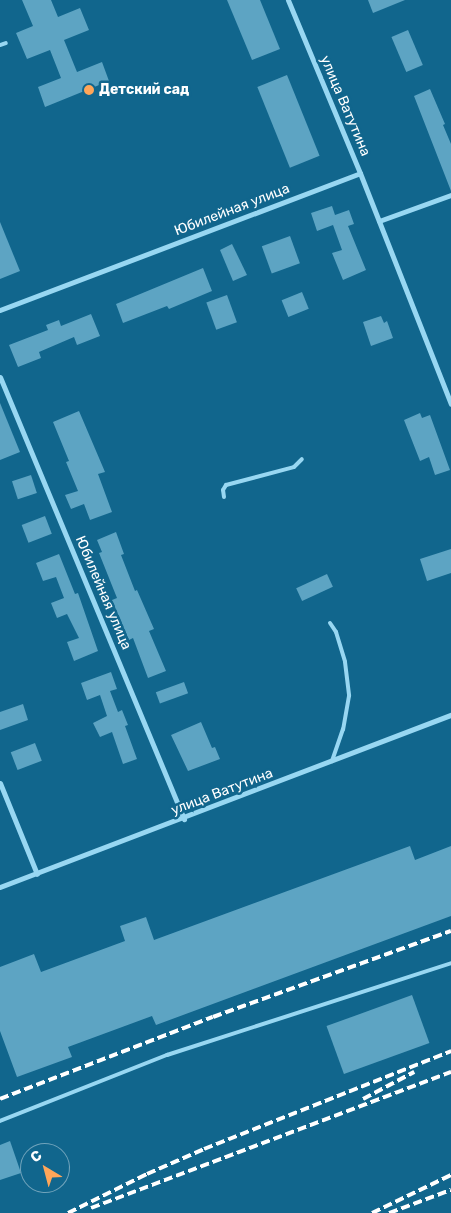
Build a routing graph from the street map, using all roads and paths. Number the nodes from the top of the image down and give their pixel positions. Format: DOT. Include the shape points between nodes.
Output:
graph roads {
  1 [pos="288,0"];
  2 [pos="6,43"];
  3 [pos="0,45"];
  4 [pos="360,173"];
  5 [pos="451,195"];
  6 [pos="379,221"];
  7 [pos="0,310"];
  8 [pos="0,377"];
  9 [pos="451,404"];
  10 [pos="302,459"];
  11 [pos="224,497"];
  12 [pos="330,622"];
  13 [pos="451,715"];
  14 [pos="332,761"];
  15 [pos="0,782"];
  16 [pos="184,819"];
  17 [pos="37,874"];
  18 [pos="0,887"];
  19 [pos="451,963"];
  20 [pos="0,1121"];
  1 -- 4 [label="street, улица Ватутина"];
  2 -- 3 [label="lane"];
  4 -- 6 [label="street, улица Ватутина"];
  4 -- 7 [label="street, Юбилейная улица"];
  5 -- 6 [label="street"];
  6 -- 9 [label="street, улица Ватутина"];
  8 -- 16 [label="street, Юбилейная улица"];
  10 -- 11 [label="lane" via="294,467 226,485 222,490"];
  12 -- 14 [label="lane" via="345,662 349,696 343,729"];
  13 -- 14 [label="street, улица Ватутина"];
  14 -- 16 [label="street, улица Ватутина"];
  15 -- 17 [label="street"];
  16 -- 17 [label="street, улица Ватутина"];
  17 -- 18 [label="street, улица Ватутина"];
  19 -- 20 [label="lane" via="168,1055"];
}
